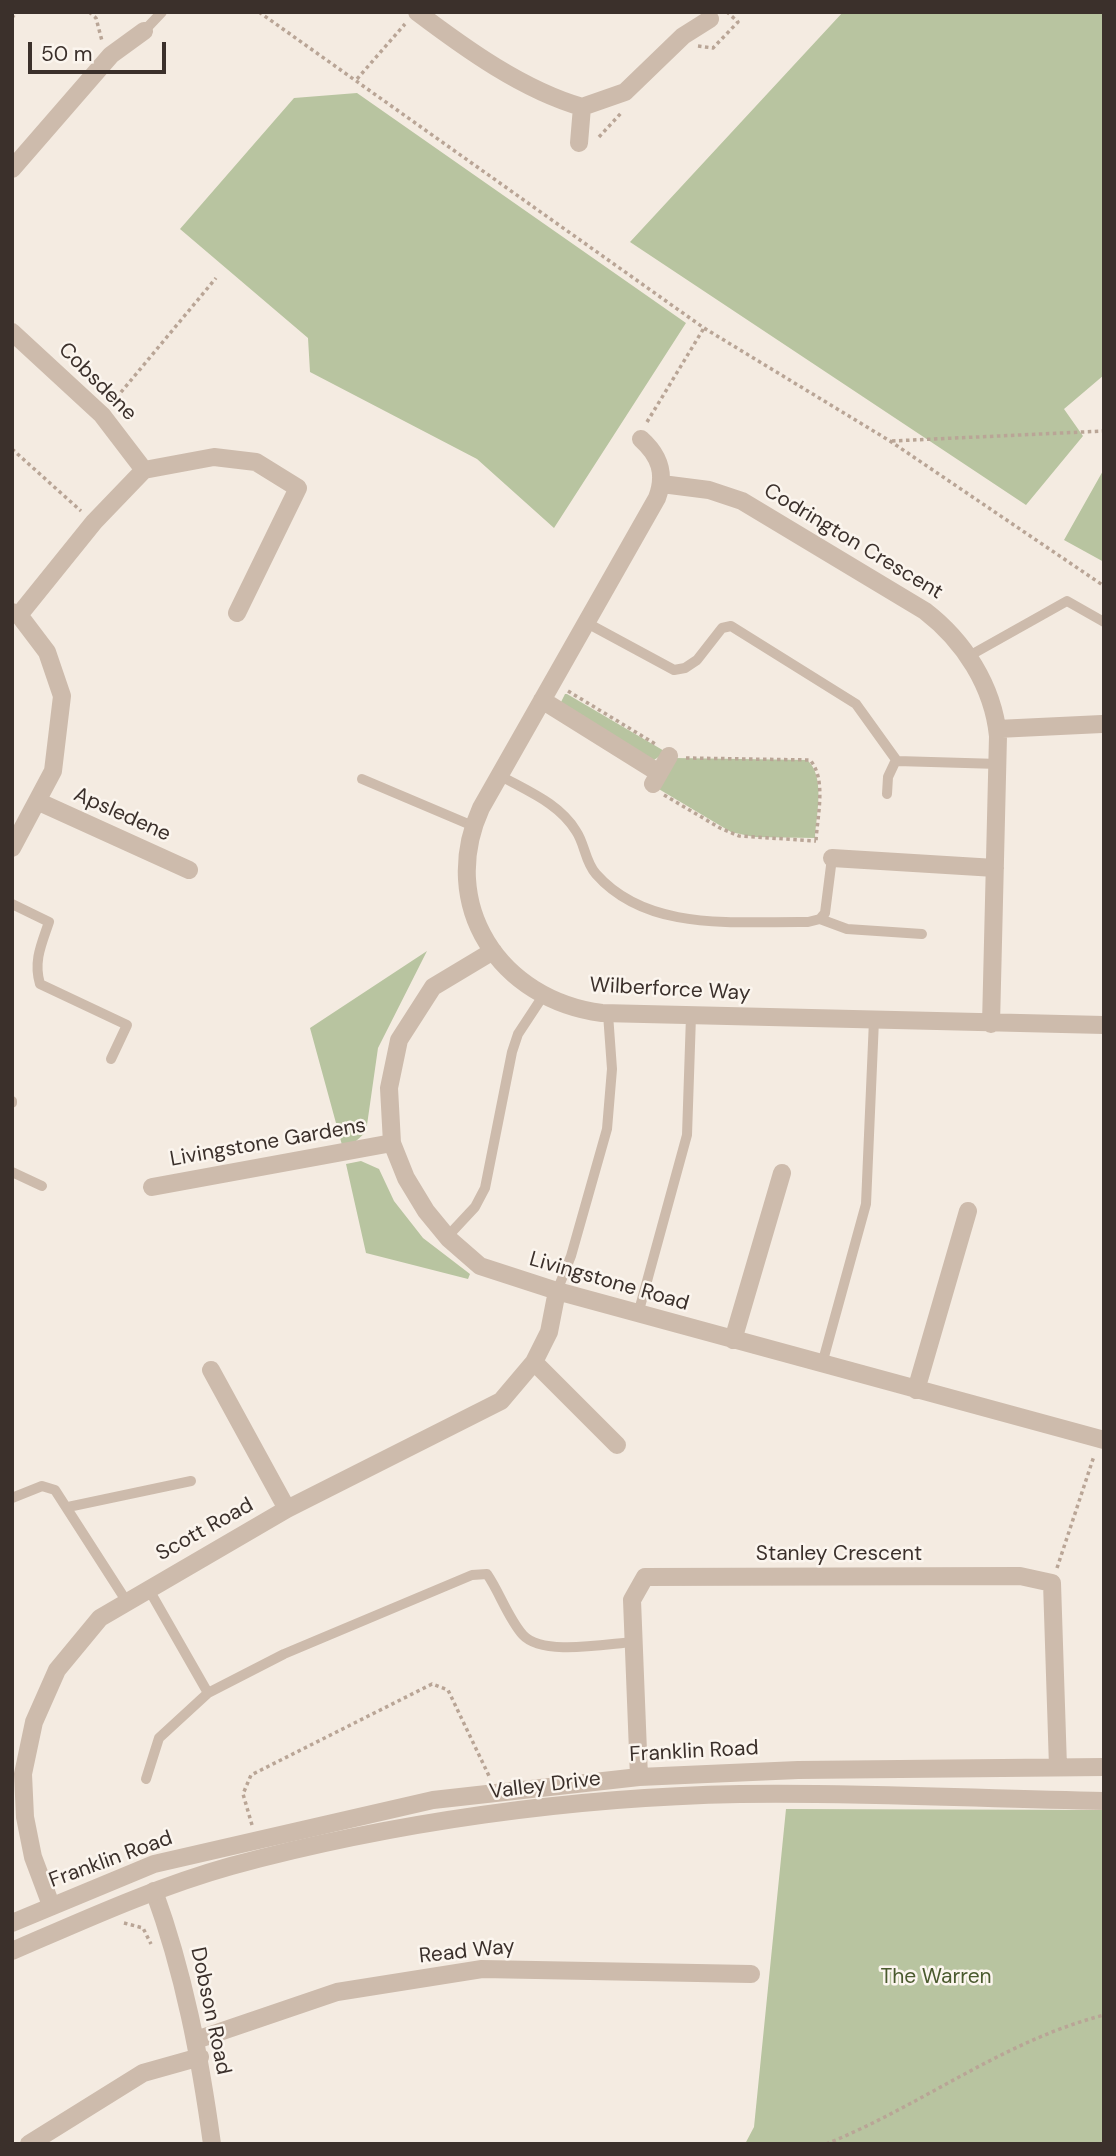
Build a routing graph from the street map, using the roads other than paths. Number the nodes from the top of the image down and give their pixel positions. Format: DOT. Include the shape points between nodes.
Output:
graph roads {
  1 [pos="162,12"];
  2 [pos="411,19"];
  3 [pos="710,19"];
  4 [pos="144,31"];
  5 [pos="583,107"];
  6 [pos="579,143"];
  7 [pos="12,169"];
  8 [pos="12,332"];
  9 [pos="641,439"];
  10 [pos="144,470"];
  11 [pos="662,484"];
  12 [pos="16,613"];
  13 [pos="237,613"];
  14 [pos="587,622"];
  15 [pos="1104,622"];
  16 [pos="969,656"];
  17 [pos="542,700"];
  18 [pos="1102,724"];
  19 [pos="997,729"];
  20 [pos="669,753"];
  21 [pos="896,760"];
  22 [pos="999,764"];
  23 [pos="499,775"];
  24 [pos="362,779"];
  25 [pos="887,794"];
  26 [pos="37,801"];
  27 [pos="473,826"];
  28 [pos="12,848"];
  29 [pos="832,858"];
  30 [pos="995,868"];
  31 [pos="189,870"];
  32 [pos="12,904"];
  33 [pos="820,919"];
  34 [pos="922,934"];
  35 [pos="493,951"];
  36 [pos="543,996"];
  37 [pos="608,1014"];
  38 [pos="691,1016"];
  39 [pos="874,1020"];
  40 [pos="991,1024"];
  41 [pos="1104,1025"];
  42 [pos="111,1059"];
  43 [pos="392,1143"];
  44 [pos="12,1172"];
  45 [pos="782,1172"];
  46 [pos="42,1186"];
  47 [pos="152,1187"];
  48 [pos="968,1211"];
  49 [pos="447,1237"];
  50 [pos="558,1291"];
  51 [pos="638,1314"];
  52 [pos="733,1340"];
  53 [pos="534,1362"];
  54 [pos="822,1364"];
  55 [pos="211,1370"];
  56 [pos="916,1390"];
  57 [pos="1102,1435"];
  58 [pos="617,1445"];
  59 [pos="191,1481"];
  60 [pos="12,1498"];
  61 [pos="68,1507"];
  62 [pos="287,1509"];
  63 [pos="148,1588"];
  64 [pos="127,1602"];
  65 [pos="633,1642"];
  66 [pos="208,1693"];
  67 [pos="19,1757"];
  68 [pos="1058,1767"];
  69 [pos="1104,1767"];
  70 [pos="639,1777"];
  71 [pos="146,1779"];
  72 [pos="1104,1801"];
  73 [pos="154,1891"];
  74 [pos="51,1905"];
  75 [pos="12,1923"];
  76 [pos="12,1951"];
  77 [pos="751,1974"];
  78 [pos="198,2048"];
  79 [pos="29,2144"];
  80 [pos="212,2144"];
  1 -- 4 [label="lane"];
  2 -- 5 [label="street" via="549,95"];
  3 -- 5 [label="street" via="683,36 625,92"];
  4 -- 7 [label="street" via="111,55"];
  5 -- 6 [label="street"];
  8 -- 10 [label="street, Cobsdene" via="103,415"];
  9 -- 11 [label="street" via="658,458"];
  10 -- 12 [label="street"];
  10 -- 13 [label="street" via="214,457 256,462 298,488"];
  11 -- 14 [label="street, Wilberforce Way"];
  11 -- 16 [label="street, Codrington Crescent" via="716,491 760,510 921,608 946,628"];
  12 -- 26 [label="street" via="47,652 62,696 53,771"];
  14 -- 17 [label="street, Wilberforce Way"];
  14 -- 21 [label="lane" via="672,670 691,665 723,628 731,626 856,704"];
  15 -- 16 [label="lane" via="1067,601"];
  16 -- 19 [label="street, Codrington Crescent"];
  17 -- 20 [label="street" via="658,783"];
  17 -- 23 [label="street, Wilberforce Way"];
  18 -- 19 [label="street"];
  19 -- 22 [label="street, Codrington Crescent"];
  21 -- 22 [label="lane"];
  21 -- 25 [label="lane"];
  22 -- 30 [label="street, Codrington Crescent"];
  23 -- 27 [label="street, Wilberforce Way"];
  23 -- 33 [label="lane" via="561,811 578,832 596,875 656,914 744,921"];
  24 -- 27 [label="lane"];
  26 -- 28 [label="street"];
  26 -- 31 [label="street, Apsledene"];
  27 -- 35 [label="street, Wilberforce Way" via="466,856 468,895"];
  29 -- 30 [label="street"];
  29 -- 33 [label="lane" via="825,913"];
  30 -- 40 [label="street, Codrington Crescent"];
  32 -- 42 [label="lane" via="49,922 38,955 40,984 127,1025"];
  33 -- 34 [label="lane" via="847,929"];
  35 -- 36 [label="street, Wilberforce Way"];
  35 -- 43 [label="street, Livingstone Road" via="433,986 400,1040 388,1088"];
  36 -- 37 [label="street, Wilberforce Way"];
  36 -- 49 [label="lane" via="512,1052 485,1188 475,1208"];
  37 -- 38 [label="street, Wilberforce Way"];
  37 -- 50 [label="lane" via="612,1069 607,1129"];
  38 -- 39 [label="street, Wilberforce Way"];
  38 -- 51 [label="lane" via="687,1135"];
  39 -- 40 [label="street, Wilberforce Way"];
  39 -- 54 [label="lane" via="866,1204"];
  40 -- 41 [label="street, Wilberforce Way"];
  43 -- 47 [label="street, Livingstone Gardens"];
  43 -- 49 [label="street, Livingstone Road" via="406,1178"];
  44 -- 46 [label="lane"];
  45 -- 52 [label="street"];
  48 -- 56 [label="street"];
  49 -- 50 [label="street, Livingstone Road" via="480,1266"];
  50 -- 51 [label="street, Livingstone Road"];
  50 -- 53 [label="street, Scott Road" via="549,1332"];
  51 -- 52 [label="street, Livingstone Road"];
  52 -- 54 [label="street, Livingstone Road"];
  53 -- 58 [label="street"];
  53 -- 62 [label="street, Scott Road" via="501,1401"];
  54 -- 56 [label="street, Livingstone Road"];
  55 -- 62 [label="street"];
  56 -- 57 [label="street, Livingstone Road"];
  59 -- 61 [label="lane"];
  60 -- 61 [label="lane" via="42,1486 55,1490"];
  61 -- 64 [label="lane"];
  62 -- 63 [label="street, Scott Road"];
  63 -- 64 [label="street, Scott Road"];
  63 -- 66 [label="lane"];
  64 -- 67 [label="street, Scott Road" via="100,1618 57,1670"];
  65 -- 66 [label="lane" via="532,1644 487,1574 472,1575 284,1654"];
  65 -- 68 [label="street, Stanley Crescent" via="632,1600 645,1577 1020,1576 1052,1583"];
  65 -- 70 [label="street, Stanley Crescent"];
  66 -- 71 [label="lane" via="159,1738"];
  67 -- 74 [label="street, Scott Road" via="33,1857"];
  68 -- 69 [label="street, Franklin Road"];
  68 -- 70 [label="street, Franklin Road"];
  70 -- 74 [label="street, Franklin Road" via="433,1800 154,1864"];
  72 -- 73 [label="street, Valley Drive" via="741,1794 632,1799 468,1818 340,1840 231,1866"];
  73 -- 76 [label="street, Valley Drive"];
  73 -- 78 [label="street, Dobson Road" via="171,1937"];
  74 -- 75 [label="street, Franklin Road"];
  77 -- 78 [label="street, Read Way" via="482,1969 337,1992"];
  78 -- 79 [label="street, Read Way" via="143,2073"];
  78 -- 80 [label="street, Dobson Road"];
}
